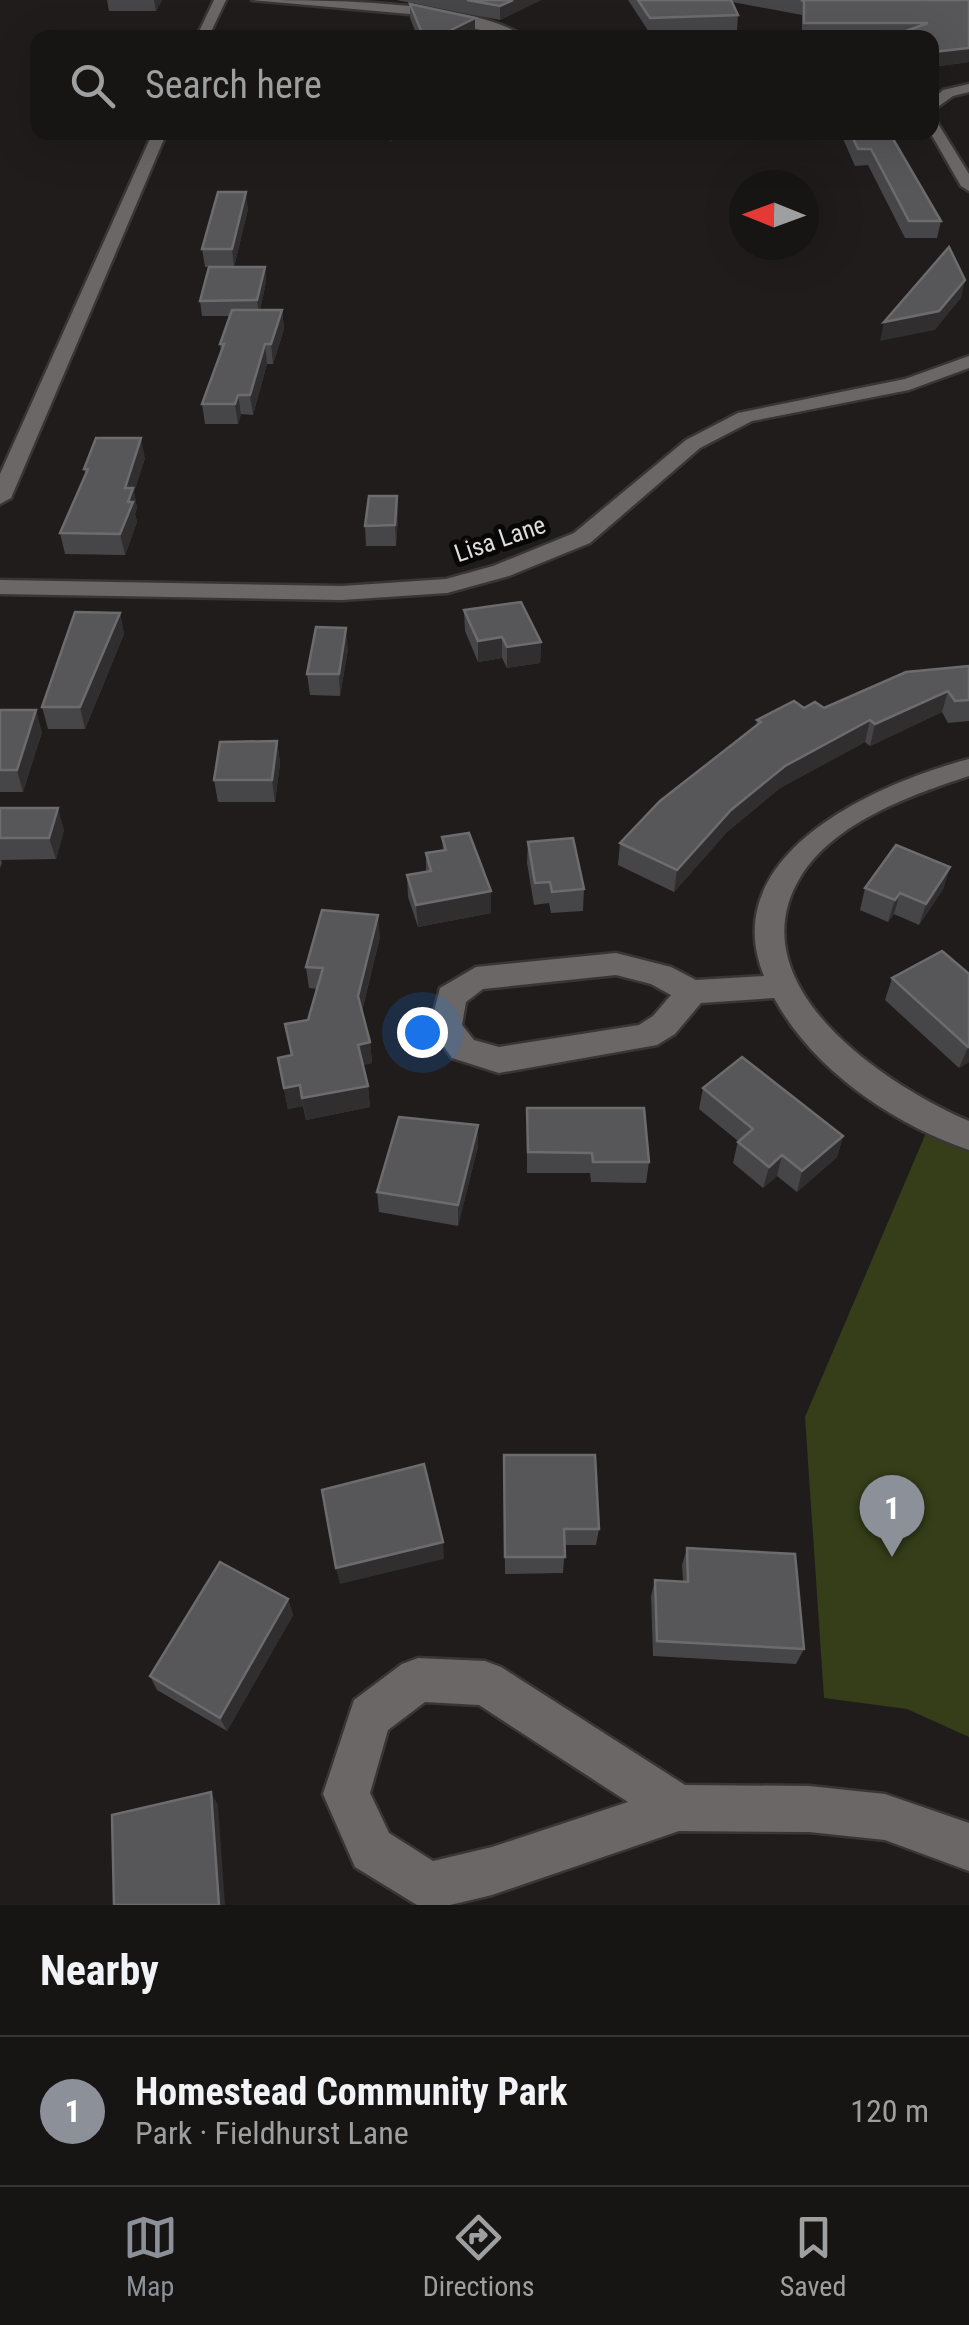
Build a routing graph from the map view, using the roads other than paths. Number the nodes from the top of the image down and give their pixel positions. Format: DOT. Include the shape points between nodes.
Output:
graph roads {
  1 [pos="220,0"];
  2 [pos="258,0"];
  3 [pos="466,0"];
  4 [pos="436,15"];
  5 [pos="206,30"];
  6 [pos="496,30"];
  7 [pos="969,88"];
  8 [pos="939,101"];
  9 [pos="939,137"];
  10 [pos="157,140"];
  11 [pos="969,186"];
  12 [pos="969,362"];
  13 [pos="0,498"];
  14 [pos="0,587"];
  15 [pos="969,767"];
  16 [pos="784,986"];
  17 [pos="692,992"];
  18 [pos="969,1136"];
  19 [pos="679,1808"];
  20 [pos="969,1847"];
  1 -- 5 [label="street"];
  2 -- 4 [label="street"];
  3 -- 4 [label="street"];
  4 -- 6 [label="street"];
  7 -- 8 [label="street"];
  9 -- 11 [label="street"];
  10 -- 13 [label="street"];
  12 -- 14 [label="street, Lisa Lane" via="908,384 745,417 693,444 582,538 447,586 342,593"];
  15 -- 16 [label="street" via="847,820 787,875 774,904 771,936"];
  16 -- 17 [label="street"];
  16 -- 18 [label="street" via="841,1061 890,1096"];
  17 -- 17 [label="street" via="646,1036 499,1060 462,1049 446,1027 452,996 476,978 616,964"];
  19 -- 19 [label="street" via="429,1886 372,1850 346,1794 370,1716 418,1680 485,1683"];
  19 -- 20 [label="street" via="884,1817"];
}
